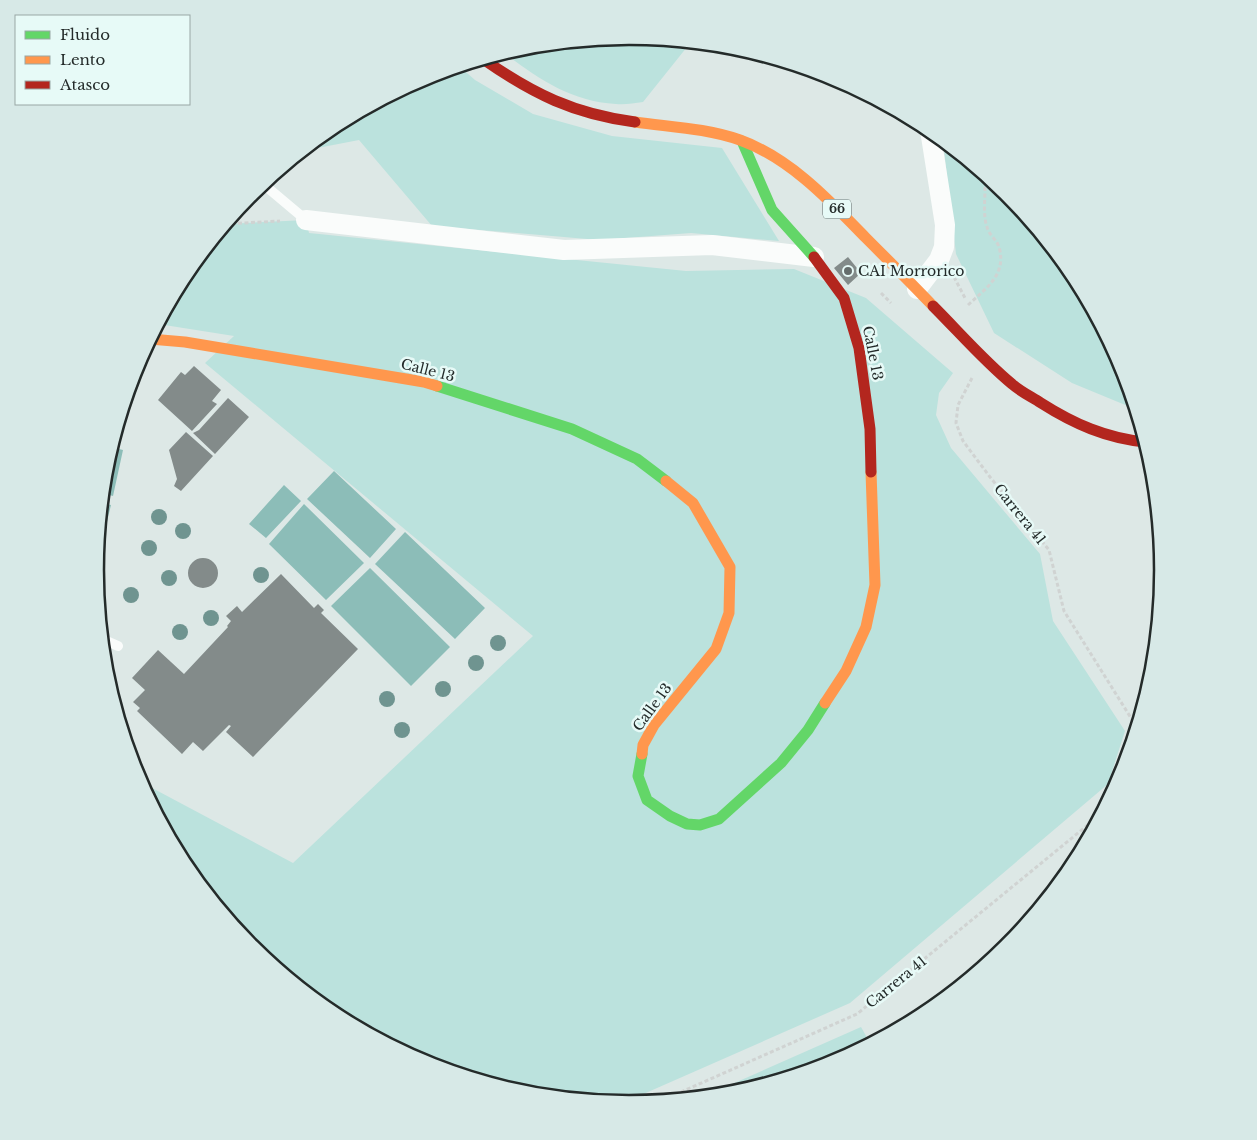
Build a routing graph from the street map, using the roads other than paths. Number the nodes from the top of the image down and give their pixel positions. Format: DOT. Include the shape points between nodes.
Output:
graph roads {
  1 [pos="490,64"];
  2 [pos="742,141"];
  3 [pos="932,141"];
  4 [pos="268,188"];
  5 [pos="306,220"];
  6 [pos="814,256"];
  7 [pos="918,289"];
  8 [pos="158,339"];
  9 [pos="1137,441"];
  10 [pos="109,642"];
  11 [pos="118,646"];
  1 -- 2 [label="main road, 66" via="528,88 563,105 600,117 680,126"];
  2 -- 6 [label="main road, Calle 13" via="772,210"];
  2 -- 7 [label="main road, 66" via="772,156 808,183"];
  3 -- 7 [label="street" via="945,225 944,247 940,260"];
  4 -- 5 [label="lane"];
  5 -- 6 [label="street" via="564,250 712,245"];
  6 -- 8 [label="main road, Calle 13" via="844,298 859,348 870,439 875,585 866,627 846,671 808,730 781,762 719,819 700,825 687,824 670,816 647,800 638,776 643,745 654,725 716,649 729,613 730,567 693,502 637,459 613,448 572,430 424,382"];
  7 -- 9 [label="main road, 66" via="1013,385 1080,424"];
  10 -- 11 [label="lane"];
}
